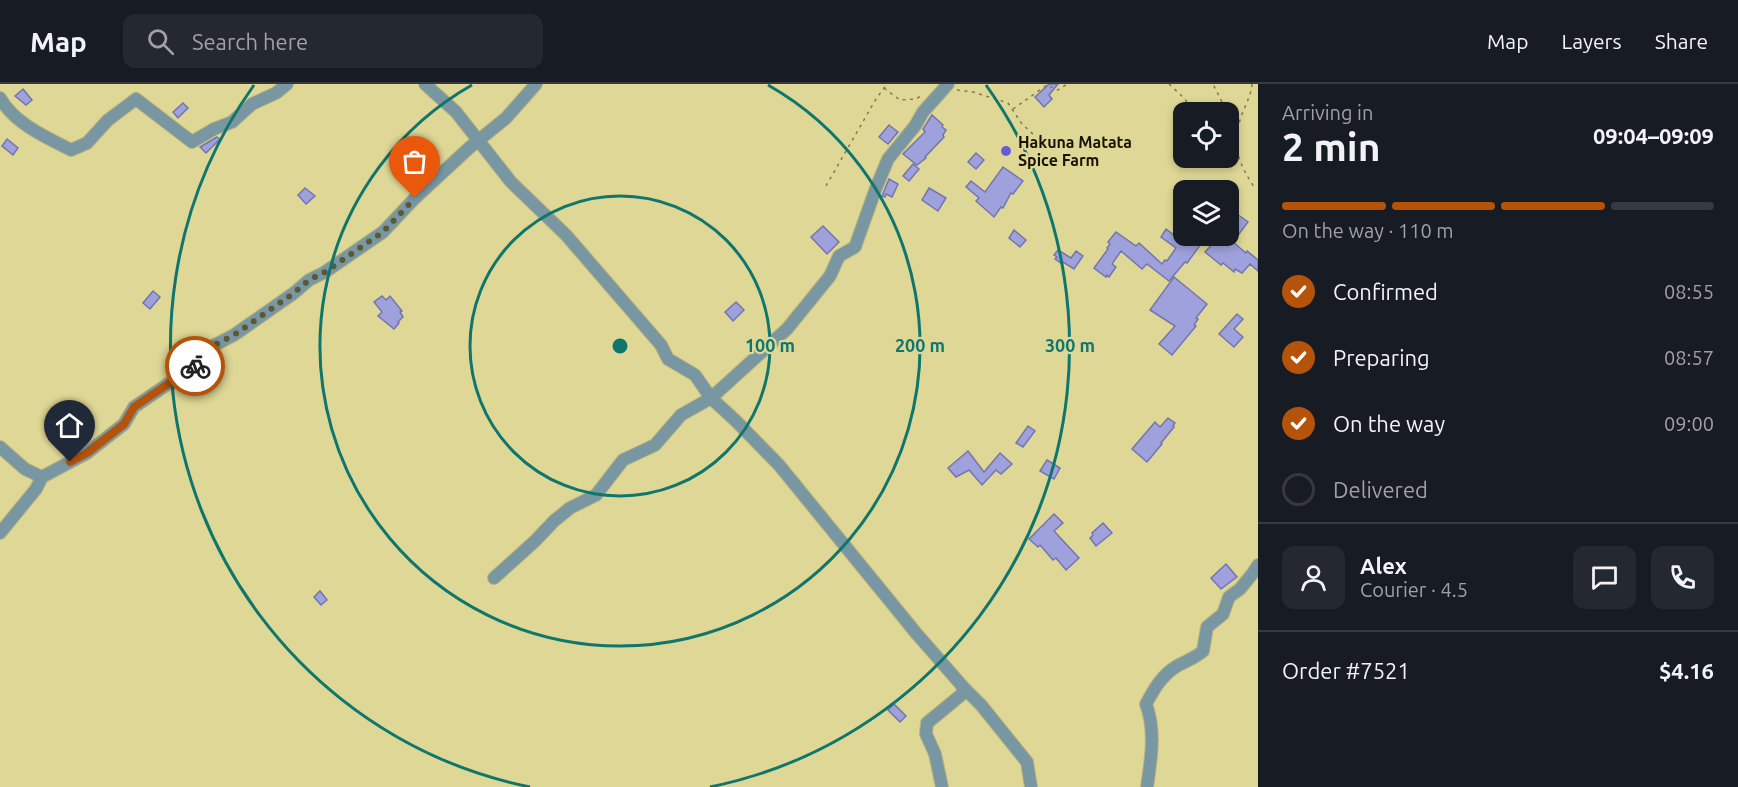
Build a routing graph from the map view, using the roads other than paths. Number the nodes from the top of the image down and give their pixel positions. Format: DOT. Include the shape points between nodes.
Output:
graph roads {
  1 [pos="287,84"];
  2 [pos="425,84"];
  3 [pos="536,84"];
  4 [pos="949,86"];
  5 [pos="0,99"];
  6 [pos="478,140"];
  7 [pos="711,398"];
  8 [pos="0,447"];
  9 [pos="42,477"];
  10 [pos="0,533"];
  11 [pos="1258,565"];
  12 [pos="494,578"];
  13 [pos="964,688"];
  14 [pos="942,787"];
  15 [pos="1031,787"];
  16 [pos="1147,787"];
  1 -- 5 [label="street" via="252,104 232,122 192,142 136,99 108,120 87,143 71,150 29,127"];
  2 -- 6 [label="street" via="456,112"];
  3 -- 6 [label="street" via="506,118"];
  4 -- 7 [label="street" via="923,112 888,159 855,247 839,256 830,276 787,328"];
  6 -- 7 [label="street" via="511,182 566,235 661,345 668,359 696,375"];
  6 -- 9 [label="street" via="383,232 234,335 205,350 186,378 168,384 134,407 124,424 87,453"];
  7 -- 12 [label="street" via="681,415 655,445 623,460 596,495 554,521"];
  7 -- 13 [label="street" via="779,465"];
  8 -- 9 [label="street" via="25,469"];
  9 -- 10 [label="street"];
  11 -- 16 [label="street" via="1229,597 1223,614 1207,627 1203,651 1176,666 1156,685 1146,704 1152,720"];
  13 -- 14 [label="street" via="961,695 927,723 926,734"];
  13 -- 15 [label="street" via="1027,762"];
}
